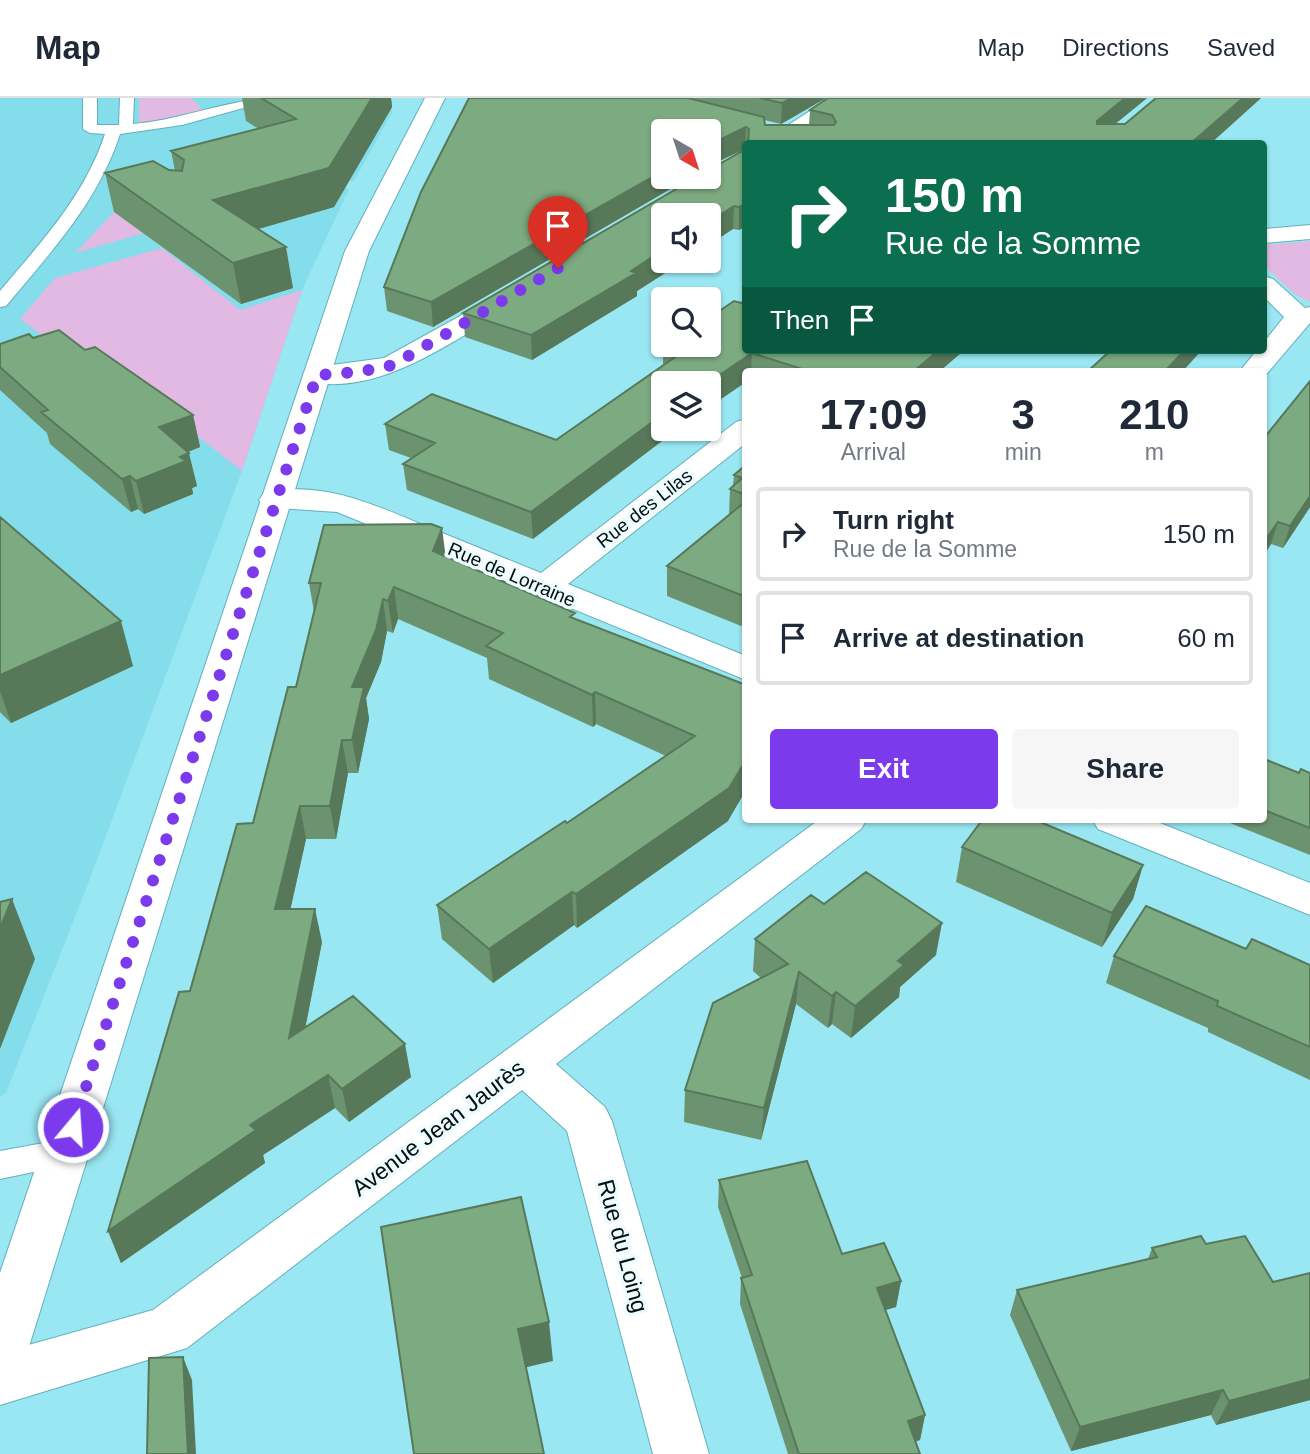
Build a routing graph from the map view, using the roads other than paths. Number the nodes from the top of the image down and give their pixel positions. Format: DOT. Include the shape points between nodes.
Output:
graph roads {
  1 [pos="90,98"];
  2 [pos="127,98"];
  3 [pos="203,98"];
  4 [pos="272,98"];
  5 [pos="435,98"];
  6 [pos="844,98"];
  7 [pos="218,111"];
  8 [pos="120,131"];
  9 [pos="772,135"];
  10 [pos="805,140"];
  11 [pos="101,168"];
  12 [pos="122,172"];
  13 [pos="1310,232"];
  14 [pos="1267,236"];
  15 [pos="18,280"];
  16 [pos="534,282"];
  17 [pos="0,286"];
  18 [pos="1267,286"];
  19 [pos="0,302"];
  20 [pos="1305,316"];
  21 [pos="1257,368"];
  22 [pos="317,375"];
  23 [pos="742,431"];
  24 [pos="275,500"];
  25 [pos="543,587"];
  26 [pos="742,667"];
  27 [pos="842,823"];
  28 [pos="1122,823"];
  29 [pos="1310,900"];
  30 [pos="524,1064"];
  31 [pos="65,1153"];
  32 [pos="0,1164"];
  33 [pos="0,1353"];
  34 [pos="0,1379"];
  35 [pos="681,1454"];
  1 -- 8 [label="lane" via="90,130"];
  2 -- 8 [label="lane"];
  3 -- 7 [label="lane"];
  4 -- 7 [label="lane"];
  5 -- 22 [label="street" via="357,251"];
  6 -- 9 [label="street"];
  7 -- 8 [label="lane"];
  8 -- 11 [label="lane"];
  9 -- 10 [label="street"];
  11 -- 12 [label="lane"];
  11 -- 15 [label="lane" via="64,228"];
  13 -- 14 [label="street"];
  15 -- 17 [label="lane"];
  15 -- 19 [label="lane"];
  16 -- 22 [label="street" via="393,365"];
  18 -- 20 [label="street"];
  20 -- 21 [label="street"];
  22 -- 24 [label="street"];
  23 -- 25 [label="street, Rue des Lilas"];
  24 -- 25 [label="street, Rue de Lorraine" via="345,504"];
  24 -- 31 [label="street"];
  25 -- 26 [label="street, Rue de Lorraine"];
  27 -- 30 [label="street, Avenue Jean Jaurès"];
  28 -- 29 [label="street"];
  30 -- 34 [label="street, Avenue Jean Jaurès" via="168,1331"];
  30 -- 35 [label="street, Rue du Loing" via="588,1121"];
  31 -- 32 [label="lane"];
  31 -- 33 [label="street"];
}
